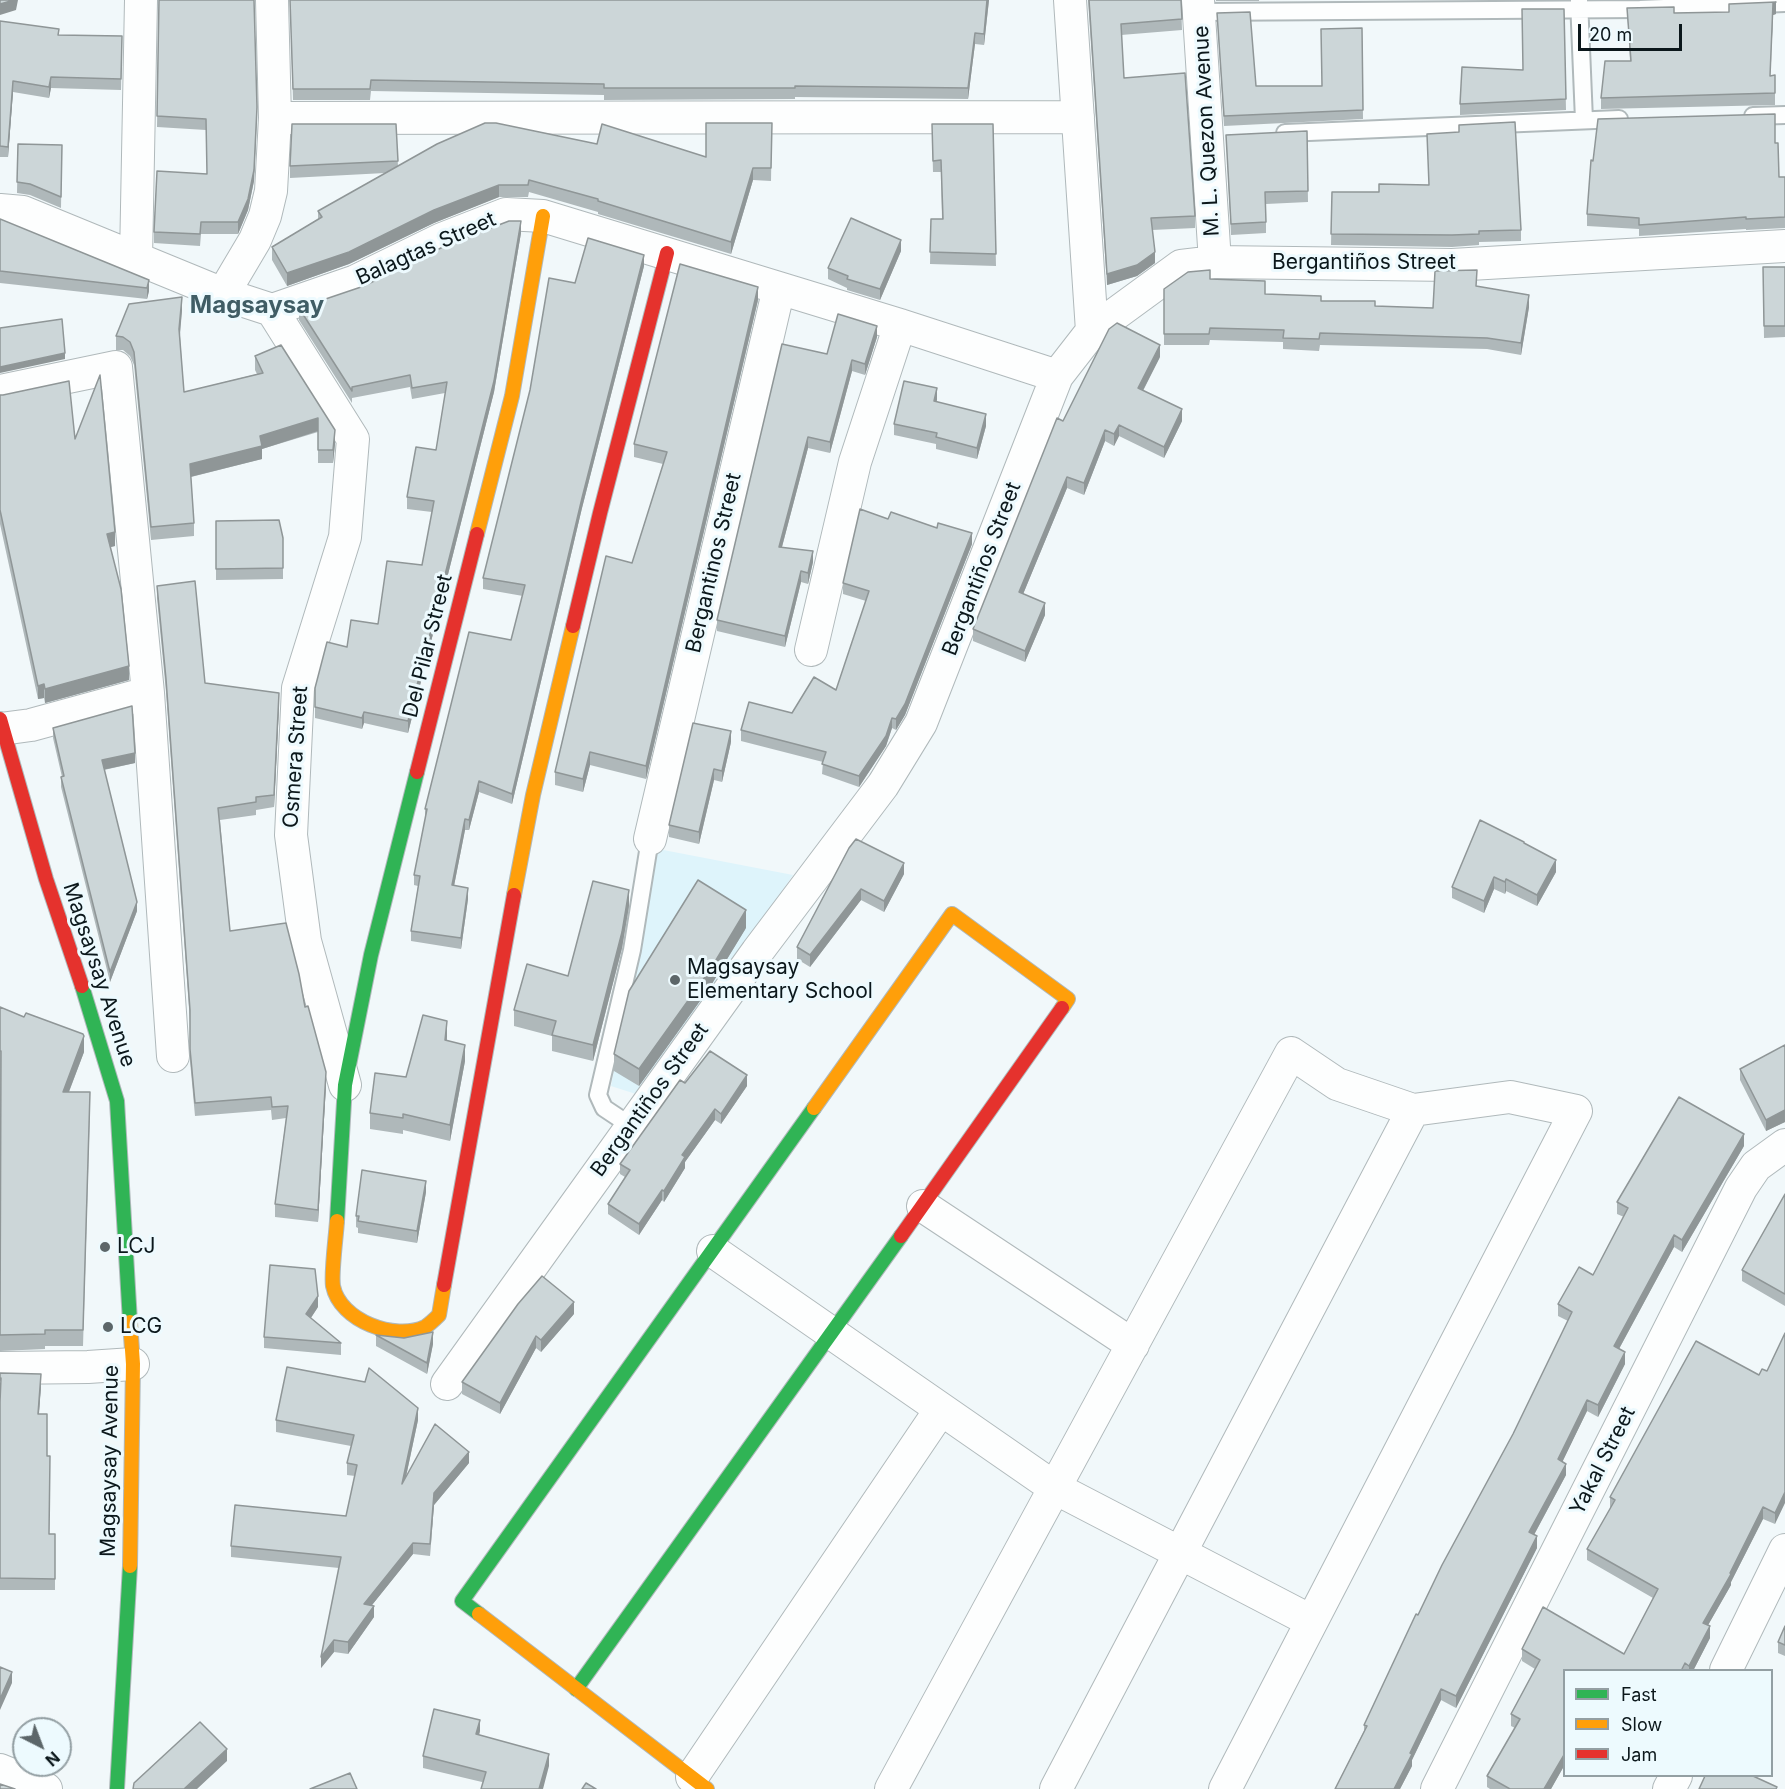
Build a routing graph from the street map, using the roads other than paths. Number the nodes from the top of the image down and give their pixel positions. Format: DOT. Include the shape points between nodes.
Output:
graph roads {
  1 [pos="141,0"];
  2 [pos="272,0"];
  3 [pos="1070,0"];
  4 [pos="1785,3"];
  5 [pos="1579,4"];
  6 [pos="1199,6"];
  7 [pos="1785,115"];
  8 [pos="1738,116"];
  9 [pos="1078,117"];
  10 [pos="275,118"];
  11 [pos="1631,119"];
  12 [pos="1584,120"];
  13 [pos="1265,134"];
  14 [pos="0,210"];
  15 [pos="543,216"];
  16 [pos="1785,246"];
  17 [pos="667,253"];
  18 [pos="136,259"];
  19 [pos="1215,262"];
  20 [pos="778,288"];
  21 [pos="248,301"];
  22 [pos="900,325"];
  23 [pos="1092,331"];
  24 [pos="1057,376"];
  25 [pos="0,391"];
  26 [pos="812,650"];
  27 [pos="148,693"];
  28 [pos="1,724"];
  29 [pos="650,839"];
  30 [pos="173,1056"];
  31 [pos="345,1085"];
  32 [pos="1413,1110"];
  33 [pos="631,1126"];
  34 [pos="1785,1145"];
  35 [pos="923,1206"];
  36 [pos="713,1251"];
  37 [pos="833,1334"];
  38 [pos="1132,1345"];
  39 [pos="133,1364"];
  40 [pos="0,1368"];
  41 [pos="447,1384"];
  42 [pos="941,1409"];
  43 [pos="1055,1488"];
  44 [pos="1785,1550"];
  45 [pos="1180,1553"];
  46 [pos="1311,1621"];
  47 [pos="1727,1669"];
  48 [pos="576,1689"];
  49 [pos="0,1770"];
  50 [pos="700,1783"];
  51 [pos="46,1789"];
  52 [pos="117,1789"];
  53 [pos="891,1789"];
  54 [pos="1056,1789"];
  55 [pos="1225,1789"];
  56 [pos="1437,1789"];
  1 -- 18 [label="street"];
  2 -- 10 [label="street"];
  3 -- 9 [label="street"];
  4 -- 5 [label="lane" via="1640,9"];
  5 -- 6 [label="lane"];
  5 -- 12 [label="lane"];
  6 -- 19 [label="street, M. L. Quezon Avenue" via="1212,136"];
  7 -- 8 [label="lane"];
  9 -- 10 [label="street"];
  9 -- 23 [label="street"];
  10 -- 21 [label="street" via="271,191 255,240"];
  11 -- 12 [label="lane"];
  12 -- 13 [label="lane"];
  14 -- 18 [label="street" via="23,213"];
  15 -- 17 [label="street, Balagtas Street"];
  15 -- 21 [label="street, Balagtas Street" via="506,214 442,239 356,282"];
  15 -- 31 [label="street, Del Pilar Street" via="512,396 371,955"];
  16 -- 19 [label="street, Bergantiños Street" via="1452,265"];
  17 -- 20 [label="street, Balagtas Street"];
  17 -- 31 [label="street, Del Pilar Street" via="533,795 439,1315 425,1326 398,1332 375,1326 341,1305 333,1286"];
  18 -- 21 [label="street"];
  19 -- 23 [label="street, Bergantiños Street" via="1181,266"];
  20 -- 22 [label="street, Balagtas Street"];
  20 -- 29 [label="street, Bergantinos Street"];
  21 -- 31 [label="street, Osmera Street" via="353,439 345,537 298,688 291,835 305,941"];
  22 -- 24 [label="street, Balagtas Street"];
  22 -- 26 [label="street" via="855,462"];
  23 -- 24 [label="street, Bergantiños Street"];
  24 -- 33 [label="street, Bergantiños Street" via="921,723 883,785"];
  25 -- 27 [label="street" via="116,367"];
  27 -- 28 [label="street" via="31,724"];
  27 -- 30 [label="street"];
  28 -- 39 [label="street, Magsaysay Avenue" via="117,1101"];
  29 -- 33 [label="lane" via="632,950 598,1095 604,1108"];
  32 -- 38 [label="street" via="1337,1084 1291,1053"];
  32 -- 45 [label="street"];
  32 -- 46 [label="street" via="1510,1097 1576,1111"];
  33 -- 41 [label="street, Bergantiños Street"];
  34 -- 56 [label="street, Yakal Street" via="1756,1166 1741,1188"];
  35 -- 36 [label="street" via="1068,999 952,914"];
  35 -- 37 [label="street"];
  35 -- 38 [label="street"];
  36 -- 37 [label="street"];
  36 -- 48 [label="street" via="462,1601"];
  37 -- 42 [label="street"];
  37 -- 48 [label="street"];
  38 -- 43 [label="street"];
  39 -- 40 [label="street"];
  39 -- 52 [label="street, Magsaysay Avenue" via="130,1570"];
  42 -- 43 [label="street"];
  42 -- 50 [label="street"];
  43 -- 45 [label="street"];
  43 -- 53 [label="street"];
  44 -- 47 [label="street"];
  45 -- 46 [label="street"];
  45 -- 54 [label="street"];
  46 -- 55 [label="street"];
  48 -- 50 [label="street"];
  49 -- 51 [label="street"];
}
